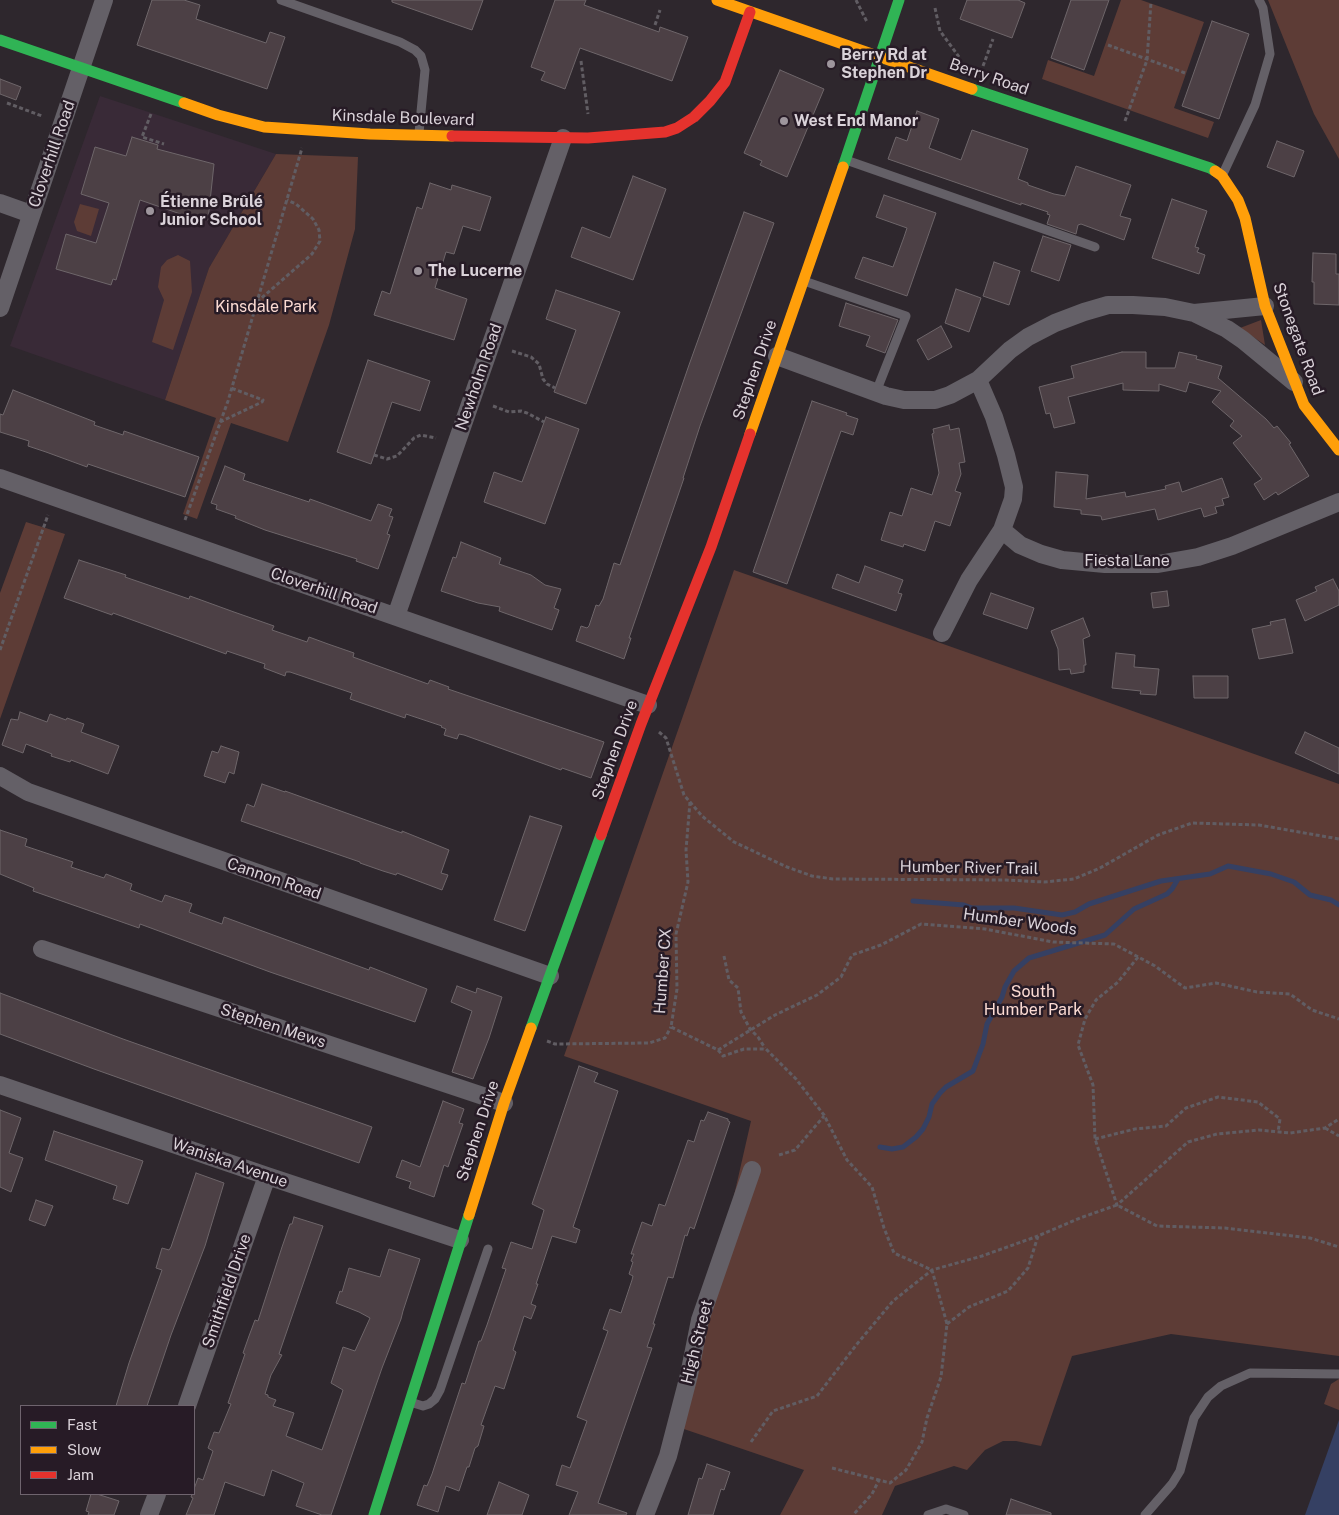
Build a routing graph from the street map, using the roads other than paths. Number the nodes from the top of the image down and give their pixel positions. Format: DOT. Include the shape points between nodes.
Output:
graph roads {
  1 [pos="104,0"];
  2 [pos="281,0"];
  3 [pos="717,0"];
  4 [pos="899,0"];
  5 [pos="1259,0"];
  6 [pos="750,12"];
  7 [pos="0,40"];
  8 [pos="880,57"];
  9 [pos="81,68"];
  10 [pos="419,136"];
  11 [pos="563,138"];
  12 [pos="846,160"];
  13 [pos="1222,176"];
  14 [pos="0,203"];
  15 [pos="31,214"];
  16 [pos="1095,247"];
  17 [pos="803,281"];
  18 [pos="1265,306"];
  19 [pos="0,308"];
  20 [pos="1194,313"];
  21 [pos="777,356"];
  22 [pos="978,380"];
  23 [pos="1294,382"];
  24 [pos="876,392"];
  25 [pos="1339,450"];
  26 [pos="0,478"];
  27 [pos="1339,502"];
  28 [pos="1002,530"];
  29 [pos="396,616"];
  30 [pos="942,633"];
  31 [pos="648,705"];
  32 [pos="0,776"];
  33 [pos="42,949"];
  34 [pos="550,976"];
  35 [pos="0,1085"];
  36 [pos="504,1103"];
  37 [pos="752,1170"];
  38 [pos="267,1176"];
  39 [pos="460,1240"];
  40 [pos="488,1249"];
  41 [pos="1339,1374"];
  42 [pos="409,1402"];
  43 [pos="187,1405"];
  44 [pos="157,1495"];
  45 [pos="149,1515"];
  46 [pos="374,1515"];
  47 [pos="645,1515"];
  48 [pos="928,1515"];
  49 [pos="964,1515"];
  50 [pos="1145,1515"];
  1 -- 9 [label="street, Cloverhill Road"];
  2 -- 10 [label="lane" via="416,50 425,70"];
  3 -- 6 [label="street, Berry Road"];
  4 -- 8 [label="street, Stephen Drive"];
  5 -- 13 [label="lane" via="1270,54 1255,104"];
  6 -- 8 [label="street, Berry Road"];
  6 -- 11 [label="street, Kinsdale Boulevard" via="725,82 694,117 665,132"];
  7 -- 9 [label="street, Kinsdale Boulevard"];
  8 -- 12 [label="street, Stephen Drive"];
  8 -- 13 [label="street, Berry Road" via="1210,168"];
  9 -- 10 [label="street, Kinsdale Boulevard" via="264,127"];
  9 -- 15 [label="street, Cloverhill Road"];
  10 -- 11 [label="street, Kinsdale Boulevard"];
  11 -- 29 [label="street, Newholm Road"];
  12 -- 16 [label="lane"];
  12 -- 17 [label="street, Stephen Drive"];
  13 -- 18 [label="street, Stonegate Road" via="1238,200 1245,218"];
  14 -- 15 [label="street"];
  15 -- 19 [label="street, Cloverhill Road"];
  17 -- 21 [label="street, Stephen Drive"];
  17 -- 24 [label="lane" via="906,316"];
  18 -- 20 [label="street"];
  18 -- 23 [label="street, Stonegate Road"];
  20 -- 22 [label="street" via="1133,304 1084,312 1028,337"];
  20 -- 23 [label="street" via="1243,340"];
  21 -- 24 [label="street"];
  21 -- 31 [label="street, Stephen Drive" via="711,547"];
  22 -- 24 [label="street" via="934,400 904,400"];
  22 -- 28 [label="street" via="1003,443 1014,487"];
  23 -- 25 [label="street, Stonegate Road" via="1304,405"];
  26 -- 29 [label="street, Cloverhill Road"];
  27 -- 28 [label="street, Fiesta Lane" via="1232,546 1198,557 1158,564 1062,560 1020,545"];
  28 -- 30 [label="street" via="969,580"];
  29 -- 31 [label="street, Cloverhill Road"];
  31 -- 34 [label="street, Stephen Drive"];
  32 -- 34 [label="street, Cannon Road" via="28,792"];
  33 -- 36 [label="street, Stephen Mews"];
  34 -- 36 [label="street, Stephen Drive"];
  35 -- 38 [label="street, Waniska Avenue"];
  36 -- 39 [label="street, Stephen Drive"];
  37 -- 47 [label="street, High Street" via="700,1320 668,1456"];
  38 -- 39 [label="street, Waniska Avenue"];
  38 -- 43 [label="street, Smithfield Drive"];
  39 -- 42 [label="street, Stephen Drive"];
  40 -- 42 [label="lane" via="440,1390 429,1404 423,1406"];
  41 -- 50 [label="lane" via="1250,1373 1221,1386 1194,1418 1180,1471"];
  42 -- 46 [label="street, Stephen Drive"];
  44 -- 45 [label="street"];
  48 -- 49 [label="lane" via="946,1509"];
}
